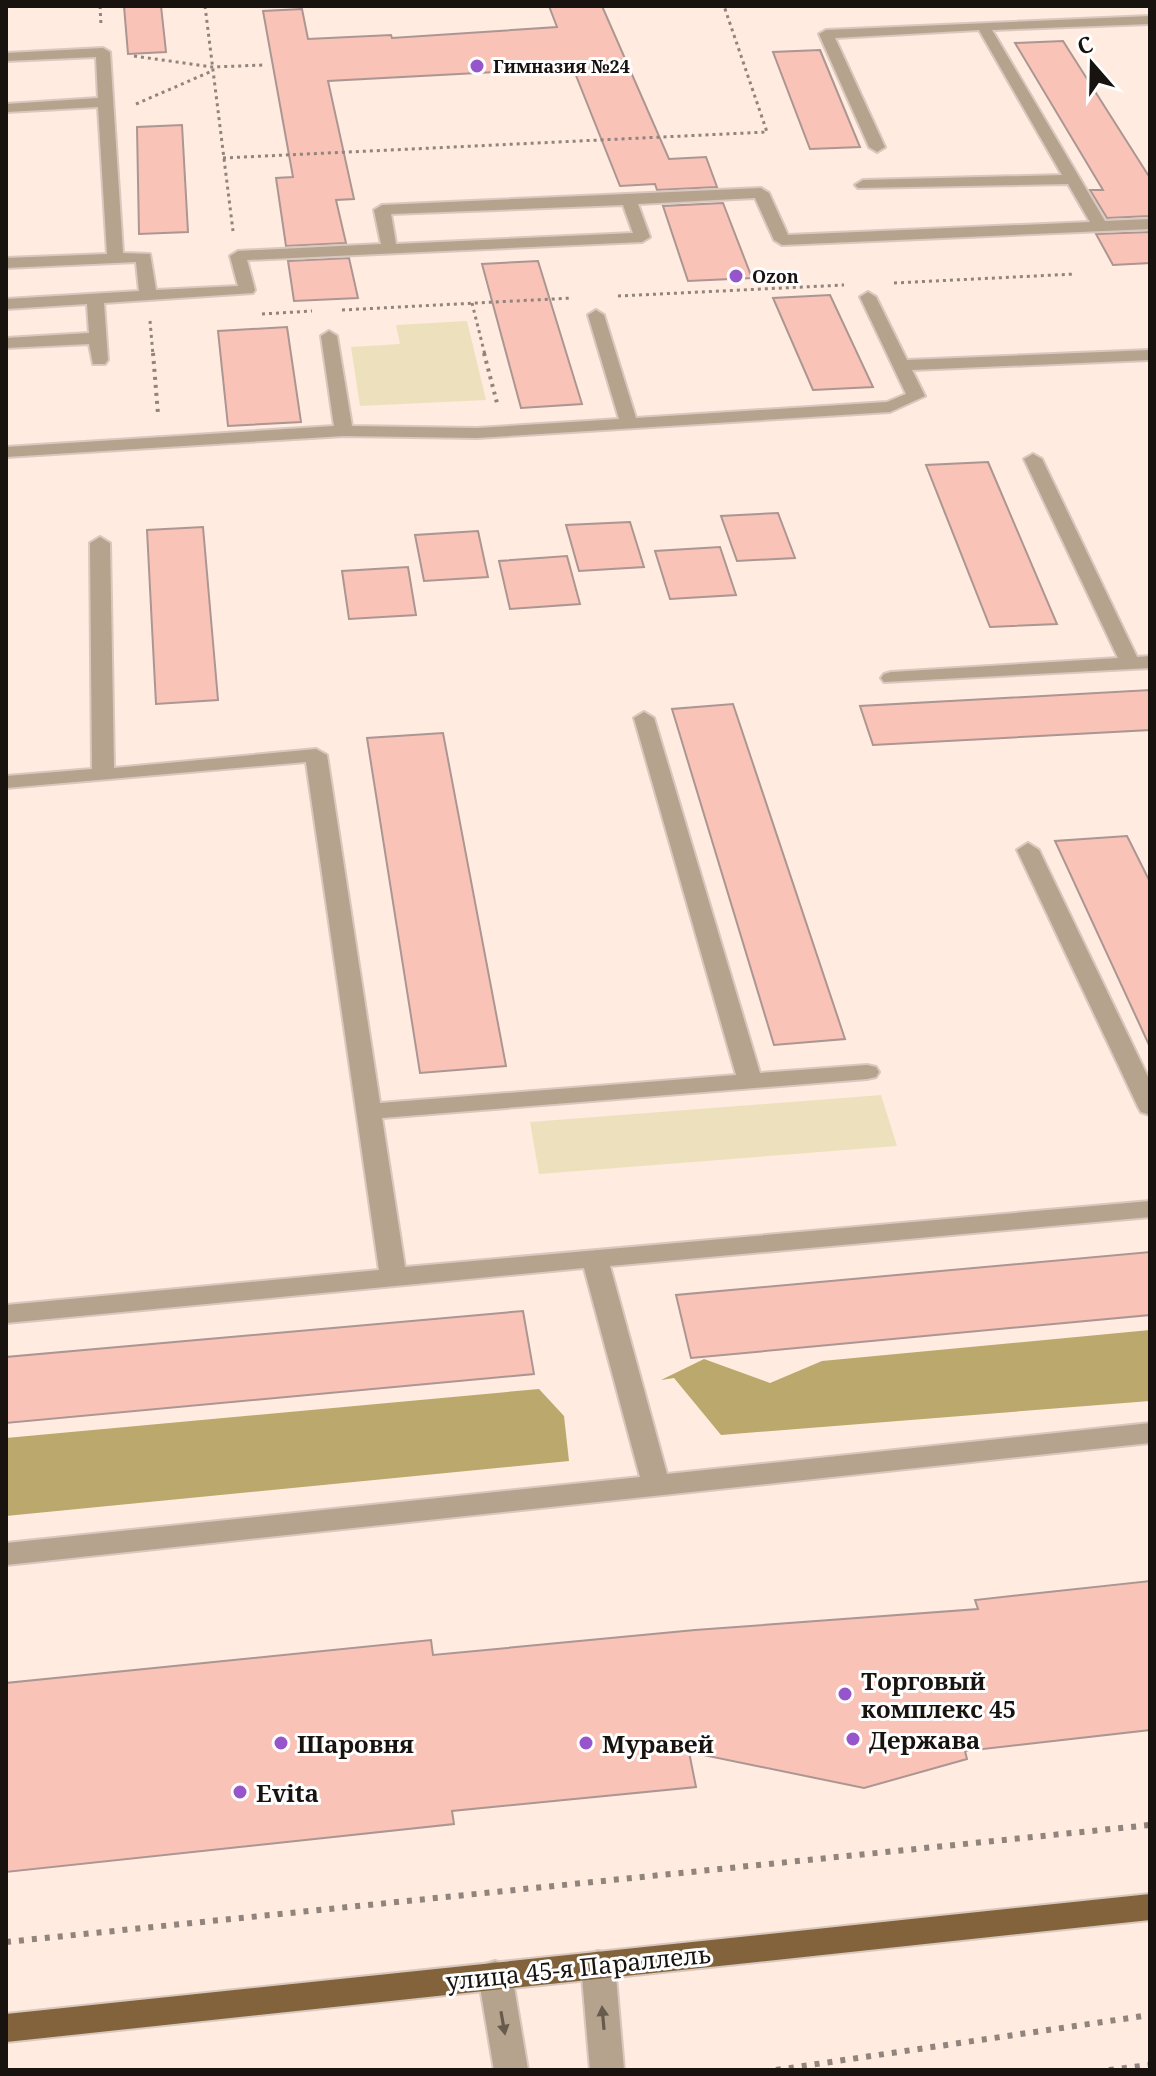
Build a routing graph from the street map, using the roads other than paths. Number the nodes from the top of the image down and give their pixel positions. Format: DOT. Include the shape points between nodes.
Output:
graph roads {
  1 [pos="1150,20"];
  2 [pos="983,26"];
  3 [pos="6,57"];
  4 [pos="6,108"];
  5 [pos="106,110"];
  6 [pos="877,147"];
  7 [pos="1072,179"];
  8 [pos="863,185"];
  9 [pos="629,200"];
  10 [pos="1150,224"];
  11 [pos="1100,226"];
  12 [pos="389,247"];
  13 [pos="115,257"];
  14 [pos="6,263"];
  15 [pos="148,296"];
  16 [pos="868,297"];
  17 [pos="95,299"];
  18 [pos="6,304"];
  19 [pos="596,315"];
  20 [pos="329,336"];
  21 [pos="97,338"];
  22 [pos="6,343"];
  23 [pos="1150,355"];
  24 [pos="99,360"];
  25 [pos="902,365"];
  26 [pos="629,423"];
  27 [pos="344,431"];
  28 [pos="6,452"];
  29 [pos="1033,459"];
  30 [pos="100,543"];
  31 [pos="1140,662"];
  32 [pos="891,678"];
  33 [pos="644,718"];
  34 [pos="103,775"];
  35 [pos="6,782"];
  36 [pos="1028,850"];
  37 [pos="867,1072"];
  38 [pos="750,1081"];
  39 [pos="1150,1107"];
  40 [pos="369,1111"];
  41 [pos="1150,1209"];
  42 [pos="595,1259"];
  43 [pos="393,1277"];
  44 [pos="6,1314"];
  45 [pos="1150,1433"];
  46 [pos="656,1485"];
  47 [pos="6,1554"];
  48 [pos="1150,1907"];
  49 [pos="598,1965"];
  50 [pos="495,1975"];
  51 [pos="6,2028"];
  52 [pos="511,2070"];
  53 [pos="607,2070"];
  1 -- 2 [label="street"];
  2 -- 6 [label="street" via="826,34"];
  2 -- 7 [label="street"];
  3 -- 5 [label="street" via="103,52"];
  4 -- 5 [label="street"];
  5 -- 13 [label="street"];
  7 -- 8 [label="street"];
  7 -- 11 [label="street"];
  9 -- 11 [label="street" via="761,193 782,240"];
  9 -- 12 [label="street" via="382,210"];
  9 -- 12 [label="street" via="642,237"];
  10 -- 11 [label="street"];
  12 -- 15 [label="street" via="238,256 247,290"];
  13 -- 14 [label="street"];
  13 -- 15 [label="street" via="144,257"];
  15 -- 17 [label="street"];
  16 -- 25 [label="street"];
  17 -- 18 [label="street"];
  17 -- 21 [label="street"];
  19 -- 26 [label="street"];
  20 -- 27 [label="street"];
  21 -- 22 [label="street"];
  21 -- 24 [label="street"];
  23 -- 25 [label="street"];
  25 -- 26 [label="street" via="916,396 890,407"];
  26 -- 27 [label="street" via="477,433"];
  27 -- 28 [label="street"];
  29 -- 31 [label="street"];
  30 -- 34 [label="street"];
  31 -- 32 [label="street"];
  33 -- 38 [label="street"];
  34 -- 35 [label="street"];
  34 -- 40 [label="street" via="316,755"];
  36 -- 39 [label="street"];
  37 -- 38 [label="street"];
  38 -- 40 [label="street"];
  40 -- 43 [label="street"];
  41 -- 42 [label="street"];
  42 -- 43 [label="street"];
  42 -- 46 [label="street"];
  43 -- 44 [label="street"];
  45 -- 46 [label="street"];
  46 -- 47 [label="street"];
  48 -- 49 [label="main road, улица 45-я Параллель"];
  49 -- 50 [label="main road, улица 45-я Параллель"];
  53 -- 49 [label="street, one-way"];
  50 -- 51 [label="main road, улица 45-я Параллель"];
  50 -- 52 [label="street, one-way"];
}
